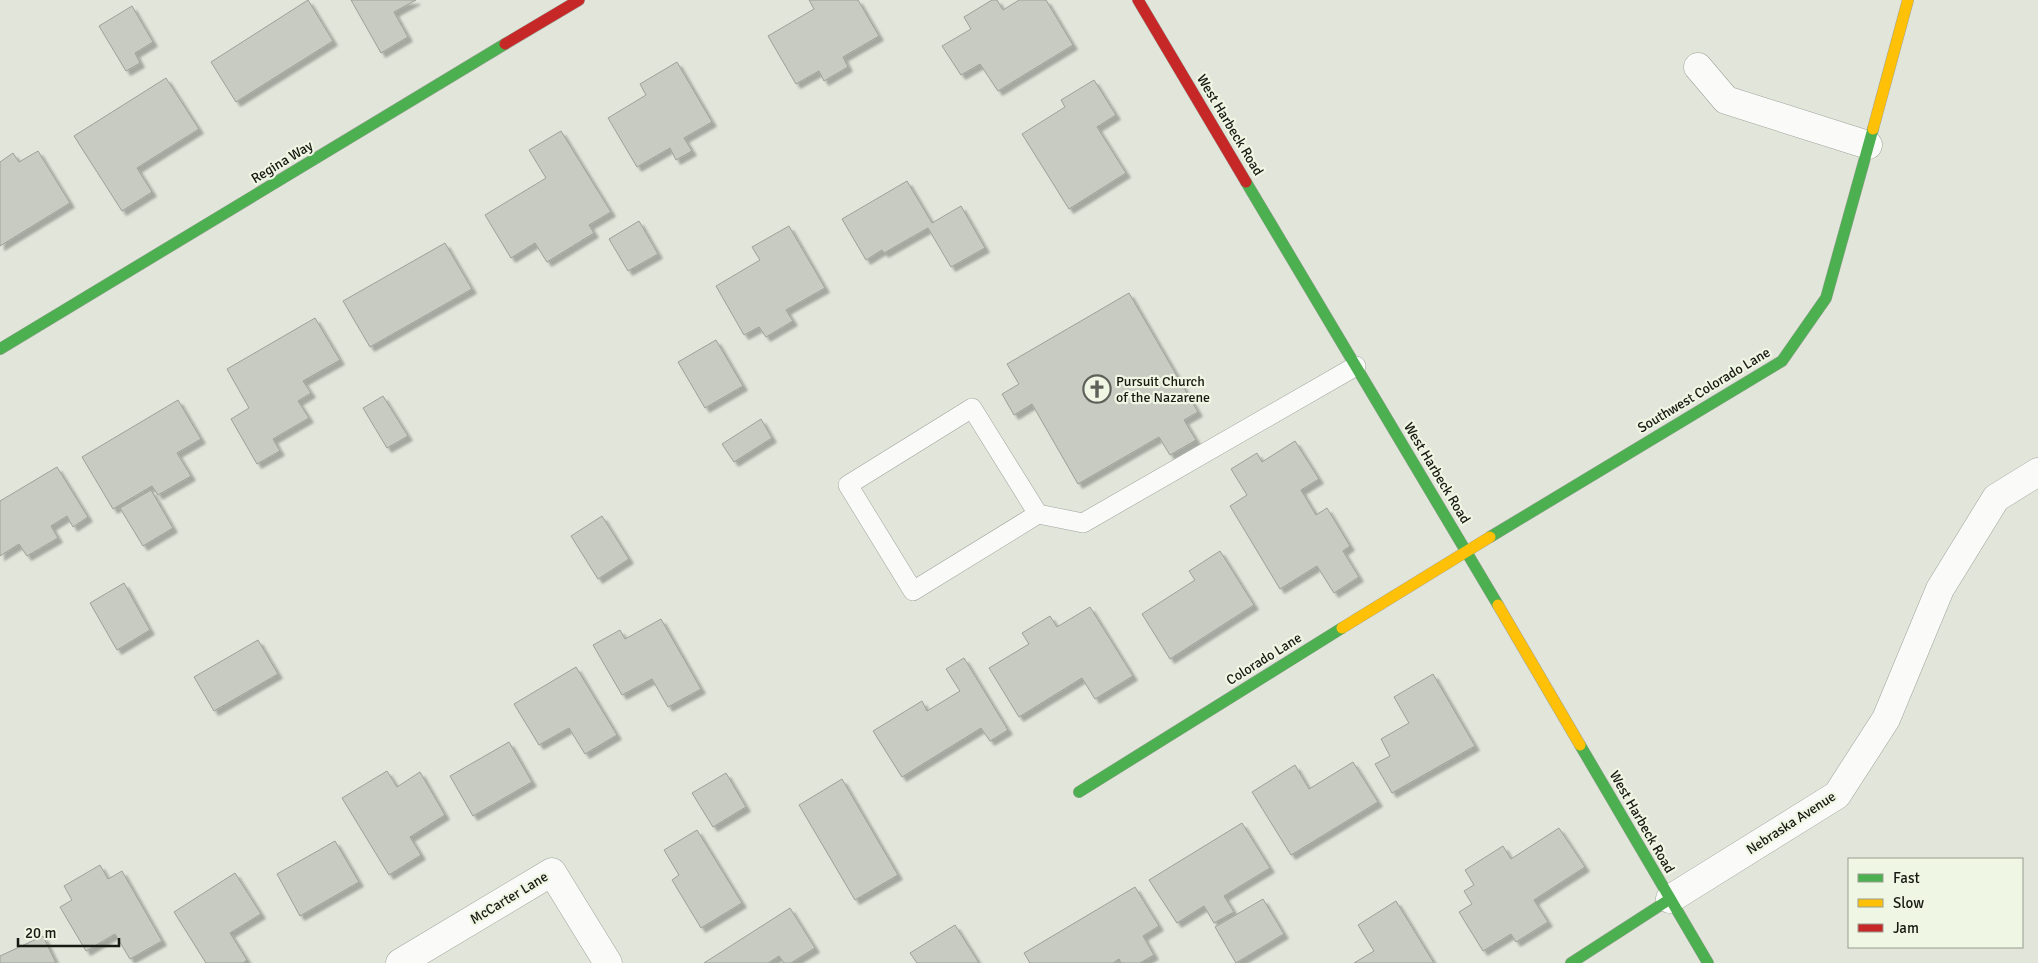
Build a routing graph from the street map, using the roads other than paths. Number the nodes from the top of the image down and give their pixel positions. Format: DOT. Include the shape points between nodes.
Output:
graph roads {
  1 [pos="579,0"];
  2 [pos="1138,0"];
  3 [pos="1908,0"];
  4 [pos="1698,67"];
  5 [pos="1868,145"];
  6 [pos="0,349"];
  7 [pos="1356,366"];
  8 [pos="2038,472"];
  9 [pos="1038,514"];
  10 [pos="1466,551"];
  11 [pos="1078,792"];
  12 [pos="1670,899"];
  13 [pos="400,963"];
  14 [pos="608,963"];
  15 [pos="1571,963"];
  16 [pos="1708,963"];
  1 -- 6 [label="street, Regina Way"];
  2 -- 7 [label="street, West Harbeck Road"];
  3 -- 5 [label="street, Southwest Colorado Lane"];
  4 -- 5 [label="street" via="1726,100"];
  5 -- 10 [label="street, Southwest Colorado Lane" via="1826,298 1782,361"];
  7 -- 9 [label="lane" via="1083,523"];
  7 -- 10 [label="street, West Harbeck Road"];
  8 -- 12 [label="street, Nebraska Avenue" via="1996,498 1940,589 1886,719 1837,795"];
  9 -- 9 [label="lane" via="972,408 848,485 914,591"];
  10 -- 11 [label="street, Colorado Lane"];
  10 -- 12 [label="street, West Harbeck Road"];
  12 -- 15 [label="street, Nebraska Avenue"];
  12 -- 16 [label="street, West Harbeck Road"];
  13 -- 14 [label="street, McCarter Lane" via="552,872"];
}
